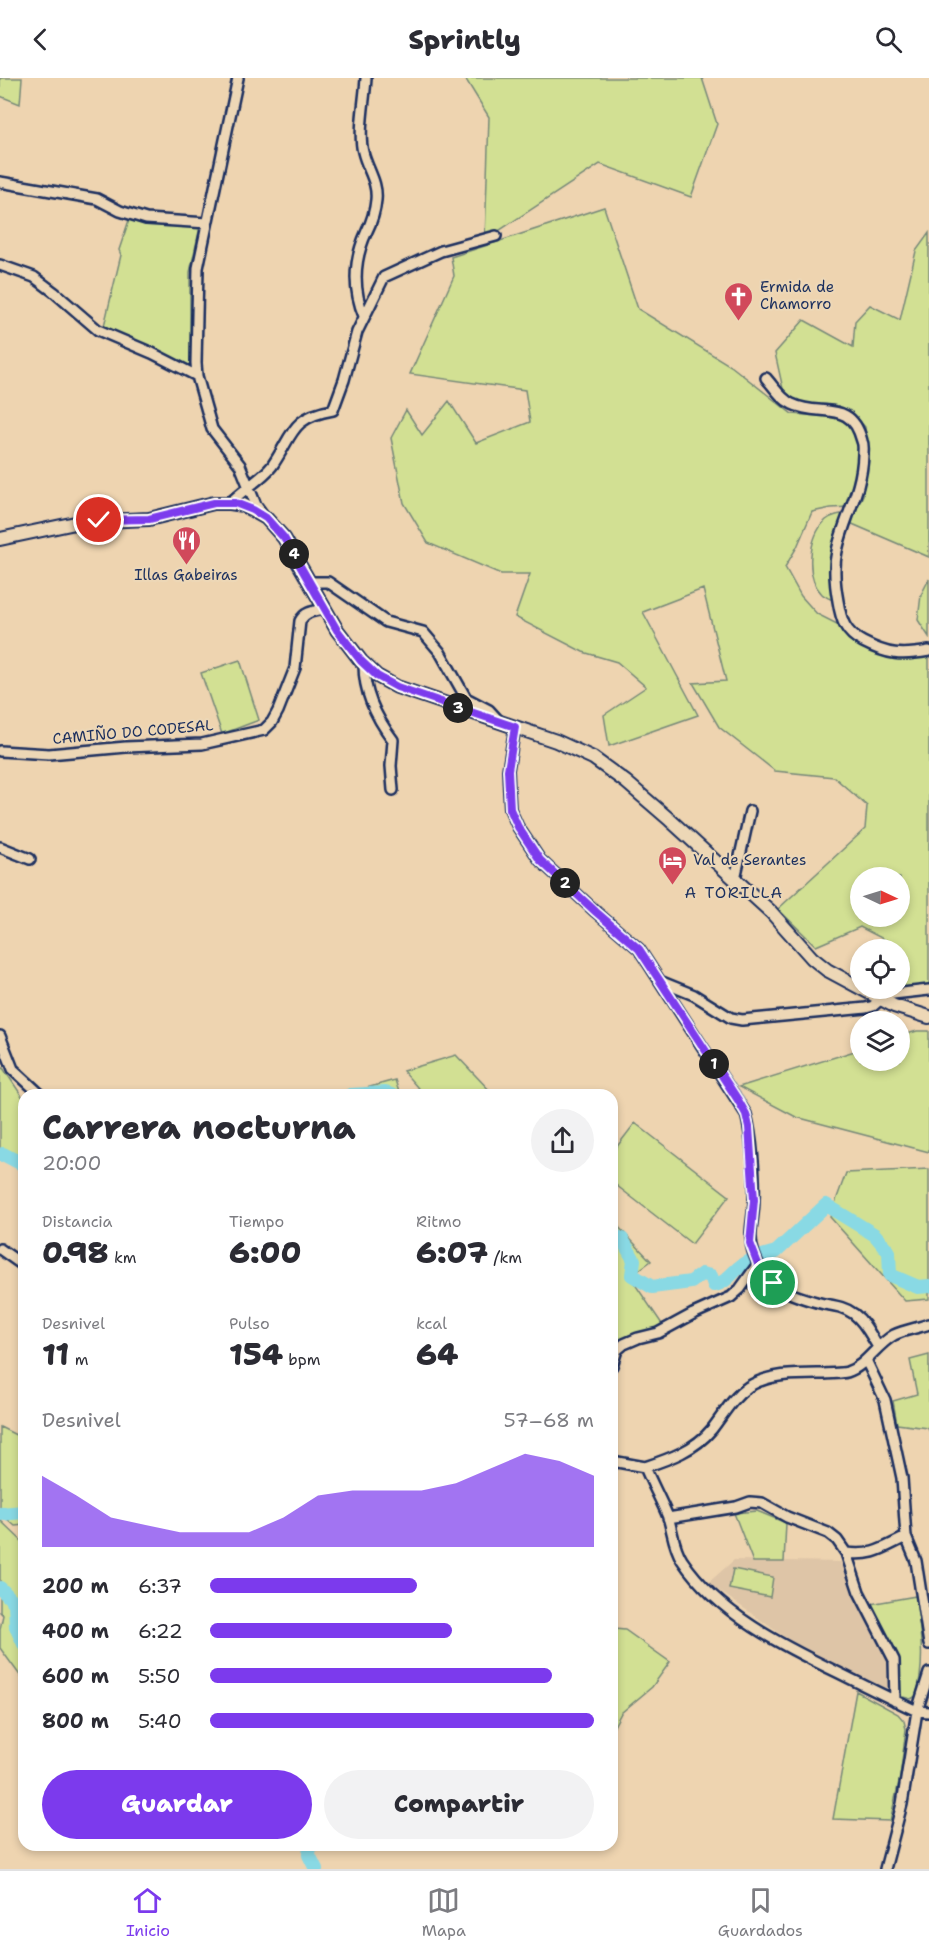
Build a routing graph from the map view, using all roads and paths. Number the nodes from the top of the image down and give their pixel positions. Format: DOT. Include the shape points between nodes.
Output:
graph roads {
  1 [pos="238,78"];
  2 [pos="366,78"];
  3 [pos="0,182"];
  4 [pos="207,223"];
  5 [pos="496,236"];
  6 [pos="0,266"];
  7 [pos="364,316"];
  8 [pos="197,376"];
  9 [pos="766,378"];
  10 [pos="250,485"];
  11 [pos="230,503"];
  12 [pos="245,506"];
  13 [pos="266,518"];
  14 [pos="0,539"];
  15 [pos="311,582"];
  16 [pos="325,609"];
  17 [pos="929,651"];
  18 [pos="364,665"];
  19 [pos="501,722"];
  20 [pos="515,727"];
  21 [pos="0,751"];
  22 [pos="393,789"];
  23 [pos="750,810"];
  24 [pos="0,847"];
  25 [pos="30,859"];
  26 [pos="735,879"];
  27 [pos="662,982"];
  28 [pos="850,983"];
  29 [pos="929,990"];
  30 [pos="910,993"];
  31 [pos="877,999"];
  32 [pos="882,999"];
  33 [pos="929,1017"];
  34 [pos="0,1036"];
  35 [pos="35,1089"];
  36 [pos="0,1249"];
  37 [pos="18,1262"];
  38 [pos="758,1264"];
  39 [pos="929,1324"];
  40 [pos="878,1347"];
  41 [pos="618,1349"];
  42 [pos="866,1360"];
  43 [pos="618,1462"];
  44 [pos="645,1467"];
  45 [pos="668,1518"];
  46 [pos="906,1537"];
  47 [pos="846,1553"];
  48 [pos="929,1644"];
  49 [pos="929,1673"];
  50 [pos="895,1701"];
  51 [pos="917,1711"];
  52 [pos="929,1712"];
  53 [pos="885,1869"];
  1 -- 4 [label="street"];
  2 -- 7 [label="street" via="362,151 375,182 376,199 355,273"];
  3 -- 4 [label="street" via="97,199 146,219"];
  4 -- 8 [label="street" via="198,268"];
  5 -- 7 [label="street" via="441,251 384,277"];
  6 -- 8 [label="street" via="34,277 98,330"];
  7 -- 10 [label="street" via="333,410 298,423 271,468"];
  8 -- 10 [label="street" via="212,429"];
  9 -- 17 [label="street" via="789,403 844,414 855,424 863,442 858,490 836,553 835,581 844,623 852,636 877,649 907,655"];
  10 -- 11 [label="street"];
  10 -- 12 [label="street" via="251,500"];
  10 -- 13 [label="street" via="256,505"];
  11 -- 12 [label="main road"];
  11 -- 14 [label="main road" via="214,503 149,519 80,522"];
  12 -- 13 [label="main road"];
  13 -- 15 [label="main road" via="284,538"];
  15 -- 16 [label="main road"];
  15 -- 19 [label="street" via="328,582 386,622 423,632 440,652 466,698 489,710"];
  16 -- 18 [label="main road"];
  16 -- 21 [label="street, CAMIÑO DO CODESAL" via="308,613 300,621 295,668 278,711 264,730 202,744 49,754"];
  18 -- 19 [label="main road" via="397,687"];
  18 -- 22 [label="street" via="376,712 393,740"];
  19 -- 20 [label="main road"];
  20 -- 26 [label="main road" via="593,758 626,782"];
  20 -- 27 [label="street" via="508,781 510,809 518,827 540,860 639,949"];
  23 -- 26 [label="street"];
  24 -- 25 [label="street"];
  26 -- 28 [label="main road" via="820,964"];
  27 -- 31 [label="street" via="742,1020 866,1008"];
  27 -- 38 [label="street" via="746,1114 754,1200 750,1243"];
  29 -- 30 [label="street"];
  32 -- 33 [label="main road"];
  34 -- 35 [label="street" via="13,1069"];
  36 -- 37 [label="street"];
  38 -- 40 [label="street" via="782,1291 841,1307 855,1315"];
  38 -- 41 [label="street" via="731,1297"];
  39 -- 40 [label="street" via="894,1335"];
  40 -- 42 [label="street"];
  42 -- 44 [label="street" via="844,1373 787,1375 750,1386 700,1440 667,1460"];
  42 -- 46 [label="street" via="885,1400 902,1478"];
  43 -- 44 [label="street"];
  44 -- 45 [label="street"];
  45 -- 47 [label="street" via="762,1503 828,1533"];
  45 -- 50 [label="street" via="680,1557 719,1600 766,1634"];
  46 -- 47 [label="street" via="872,1553"];
  46 -- 48 [label="street" via="916,1561"];
  47 -- 50 [label="street" via="859,1592 894,1660"];
  49 -- 51 [label="street"];
  50 -- 51 [label="street"];
  51 -- 52 [label="street"];
  51 -- 53 [label="street" via="902,1804"];
}
